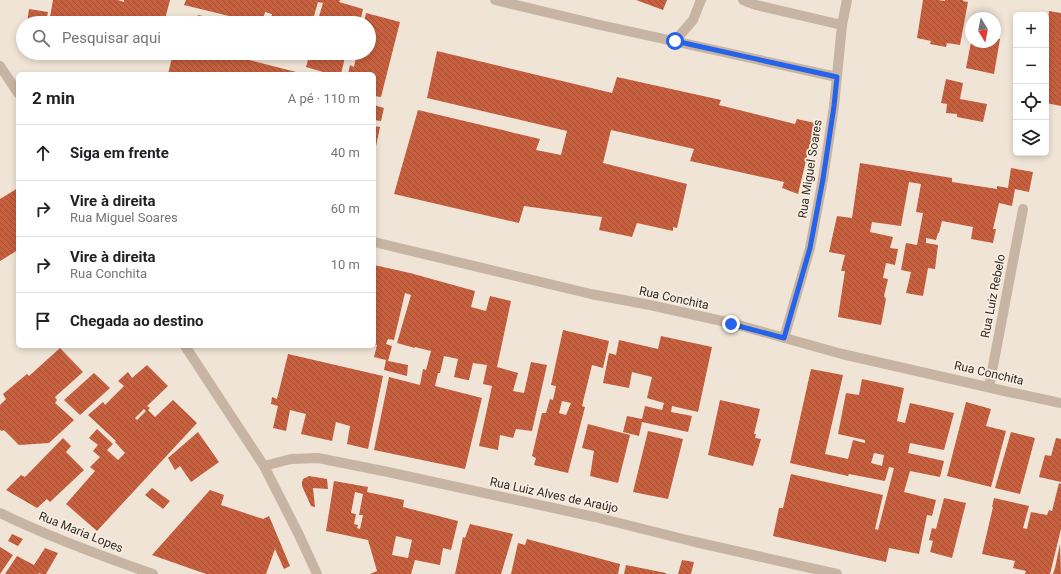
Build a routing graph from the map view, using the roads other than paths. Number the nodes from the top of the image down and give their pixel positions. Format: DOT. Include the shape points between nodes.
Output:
graph roads {
  1 [pos="495,0"];
  2 [pos="701,0"];
  3 [pos="743,0"];
  4 [pos="847,0"];
  5 [pos="842,25"];
  6 [pos="675,41"];
  7 [pos="0,66"];
  8 [pos="837,77"];
  9 [pos="16,90"];
  10 [pos="1023,209"];
  11 [pos="376,242"];
  12 [pos="784,338"];
  13 [pos="186,348"];
  14 [pos="989,387"];
  15 [pos="1061,402"];
  16 [pos="264,466"];
  17 [pos="0,513"];
  18 [pos="153,574"];
  19 [pos="317,574"];
  20 [pos="837,574"];
  1 -- 6 [label="street"];
  2 -- 6 [label="street" via="693,20"];
  3 -- 5 [label="street"];
  4 -- 5 [label="street, Rua Miguel Soares"];
  5 -- 8 [label="street, Rua Miguel Soares"];
  6 -- 8 [label="street"];
  7 -- 9 [label="street"];
  8 -- 12 [label="street, Rua Miguel Soares" via="823,179 810,248"];
  10 -- 14 [label="street, Rua Luiz Rebelo"];
  11 -- 12 [label="street, Rua Conchita"];
  12 -- 14 [label="street, Rua Conchita" via="842,354"];
  13 -- 16 [label="street"];
  14 -- 15 [label="street, Rua Conchita"];
  16 -- 19 [label="street"];
  16 -- 20 [label="street, Rua Luiz Alves de Araújo" via="291,459 318,458 595,517"];
  17 -- 18 [label="street, Rua Maria Lopes" via="107,558"];
}
